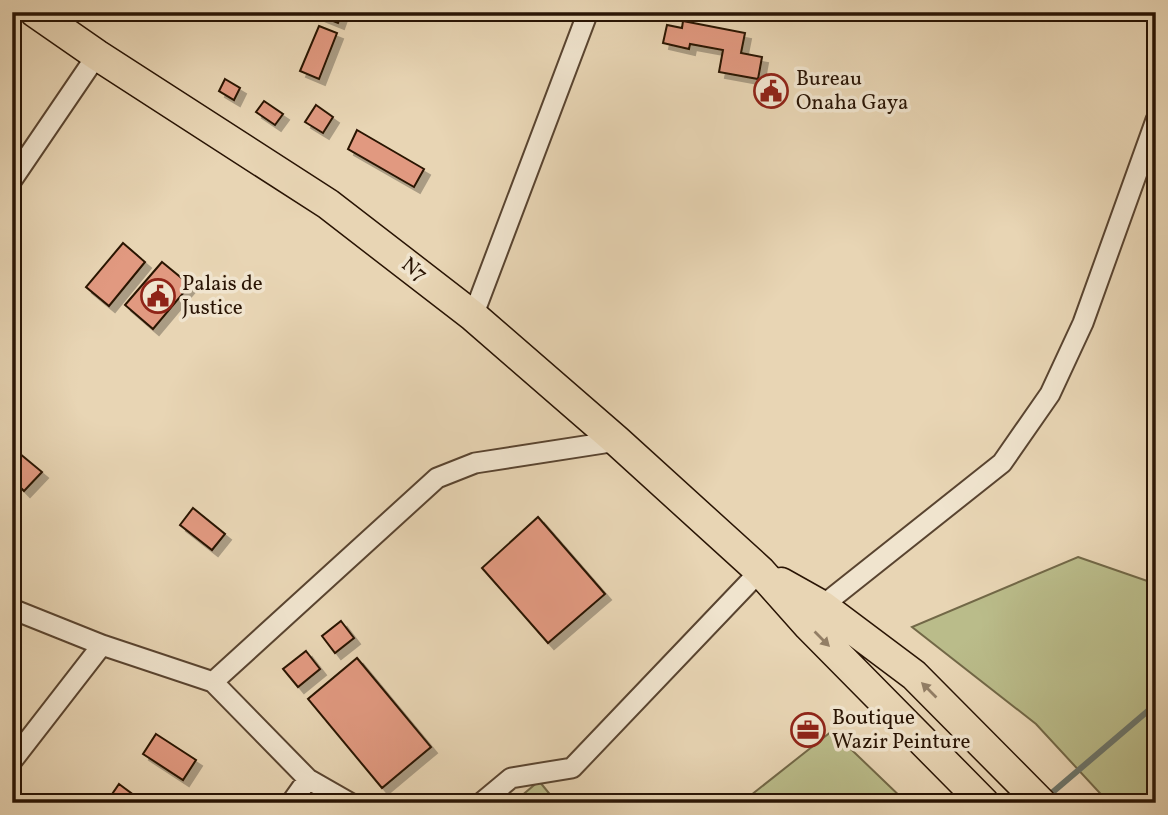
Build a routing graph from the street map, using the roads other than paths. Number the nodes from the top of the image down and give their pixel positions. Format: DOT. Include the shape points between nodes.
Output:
graph roads {
  1 [pos="35,12"];
  2 [pos="588,12"];
  3 [pos="97,55"];
  4 [pos="1156,120"];
  5 [pos="12,180"];
  6 [pos="473,316"];
  7 [pos="617,441"];
  8 [pos="760,570"];
  9 [pos="822,606"];
  10 [pos="12,609"];
  11 [pos="103,645"];
  12 [pos="213,682"];
  13 [pos="12,761"];
  14 [pos="308,779"];
  15 [pos="983,802"];
  16 [pos="291,803"];
  17 [pos="350,803"];
  18 [pos="481,803"];
  19 [pos="1041,803"];
  1 -- 3 [label="main road, N7"];
  2 -- 6 [label="street"];
  3 -- 5 [label="street"];
  3 -- 6 [label="main road, N7" via="328,204"];
  4 -- 9 [label="street" via="1083,323 1050,394 1002,463"];
  6 -- 7 [label="main road, N7"];
  7 -- 8 [label="main road, N7"];
  7 -- 12 [label="street" via="475,463 437,478"];
  8 -- 9 [label="main road"];
  8 -- 15 [label="main road, one-way"];
  8 -- 18 [label="street" via="572,768 511,778"];
  19 -- 9 [label="main road, one-way" via="914,675"];
  10 -- 11 [label="street"];
  11 -- 12 [label="street"];
  11 -- 13 [label="street"];
  12 -- 14 [label="street"];
  14 -- 16 [label="street"];
  14 -- 17 [label="street"];
}
